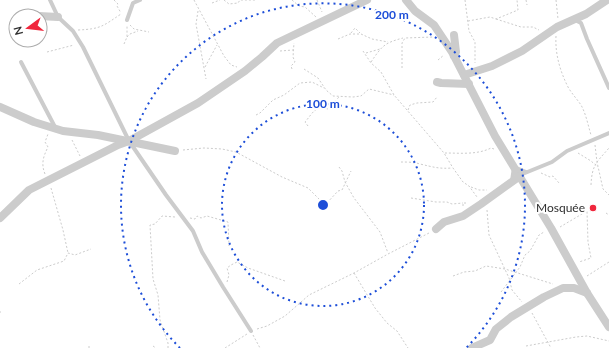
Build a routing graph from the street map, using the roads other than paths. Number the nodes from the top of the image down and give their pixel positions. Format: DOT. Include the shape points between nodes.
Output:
graph roads {
  1 [pos="50,0"];
  2 [pos="140,0"];
  3 [pos="367,0"];
  4 [pos="406,0"];
  5 [pos="607,0"];
  6 [pos="48,16"];
  7 [pos="58,17"];
  8 [pos="574,19"];
  9 [pos="127,20"];
  10 [pos="454,35"];
  11 [pos="453,53"];
  12 [pos="21,62"];
  13 [pos="473,70"];
  14 [pos="463,72"];
  15 [pos="437,82"];
  16 [pos="469,84"];
  17 [pos="609,88"];
  18 [pos="0,107"];
  19 [pos="57,130"];
  20 [pos="609,133"];
  21 [pos="129,141"];
  22 [pos="175,151"];
  23 [pos="514,167"];
  24 [pos="523,174"];
  25 [pos="511,181"];
  26 [pos="526,186"];
  27 [pos="0,218"];
  28 [pos="436,229"];
  29 [pos="587,293"];
  30 [pos="609,327"];
  31 [pos="251,331"];
  32 [pos="472,348"];
  1 -- 7 [label="lane"];
  2 -- 9 [label="lane" via="133,3"];
  3 -- 21 [label="street" via="275,45 198,103"];
  4 -- 11 [label="street" via="415,11 434,25"];
  5 -- 8 [label="street"];
  6 -- 7 [label="street"];
  7 -- 21 [label="lane" via="73,31 80,43"];
  8 -- 14 [label="street" via="492,66"];
  8 -- 17 [label="lane" via="581,23"];
  10 -- 11 [label="street" via="456,52"];
  11 -- 14 [label="street"];
  12 -- 19 [label="lane"];
  13 -- 14 [label="street"];
  14 -- 16 [label="street"];
  15 -- 16 [label="street"];
  16 -- 23 [label="street"];
  18 -- 19 [label="street"];
  19 -- 21 [label="street"];
  20 -- 24 [label="lane"];
  21 -- 22 [label="street"];
  21 -- 27 [label="street" via="29,190"];
  21 -- 31 [label="lane" via="193,231 222,287"];
  23 -- 24 [label="street"];
  23 -- 25 [label="lane"];
  24 -- 25 [label="street"];
  24 -- 26 [label="street"];
  25 -- 26 [label="lane"];
  25 -- 28 [label="street" via="464,216 444,222"];
  26 -- 29 [label="street"];
  29 -- 30 [label="street"];
  29 -- 32 [label="street" via="574,288 562,288 511,317 496,329 490,340"];
}
